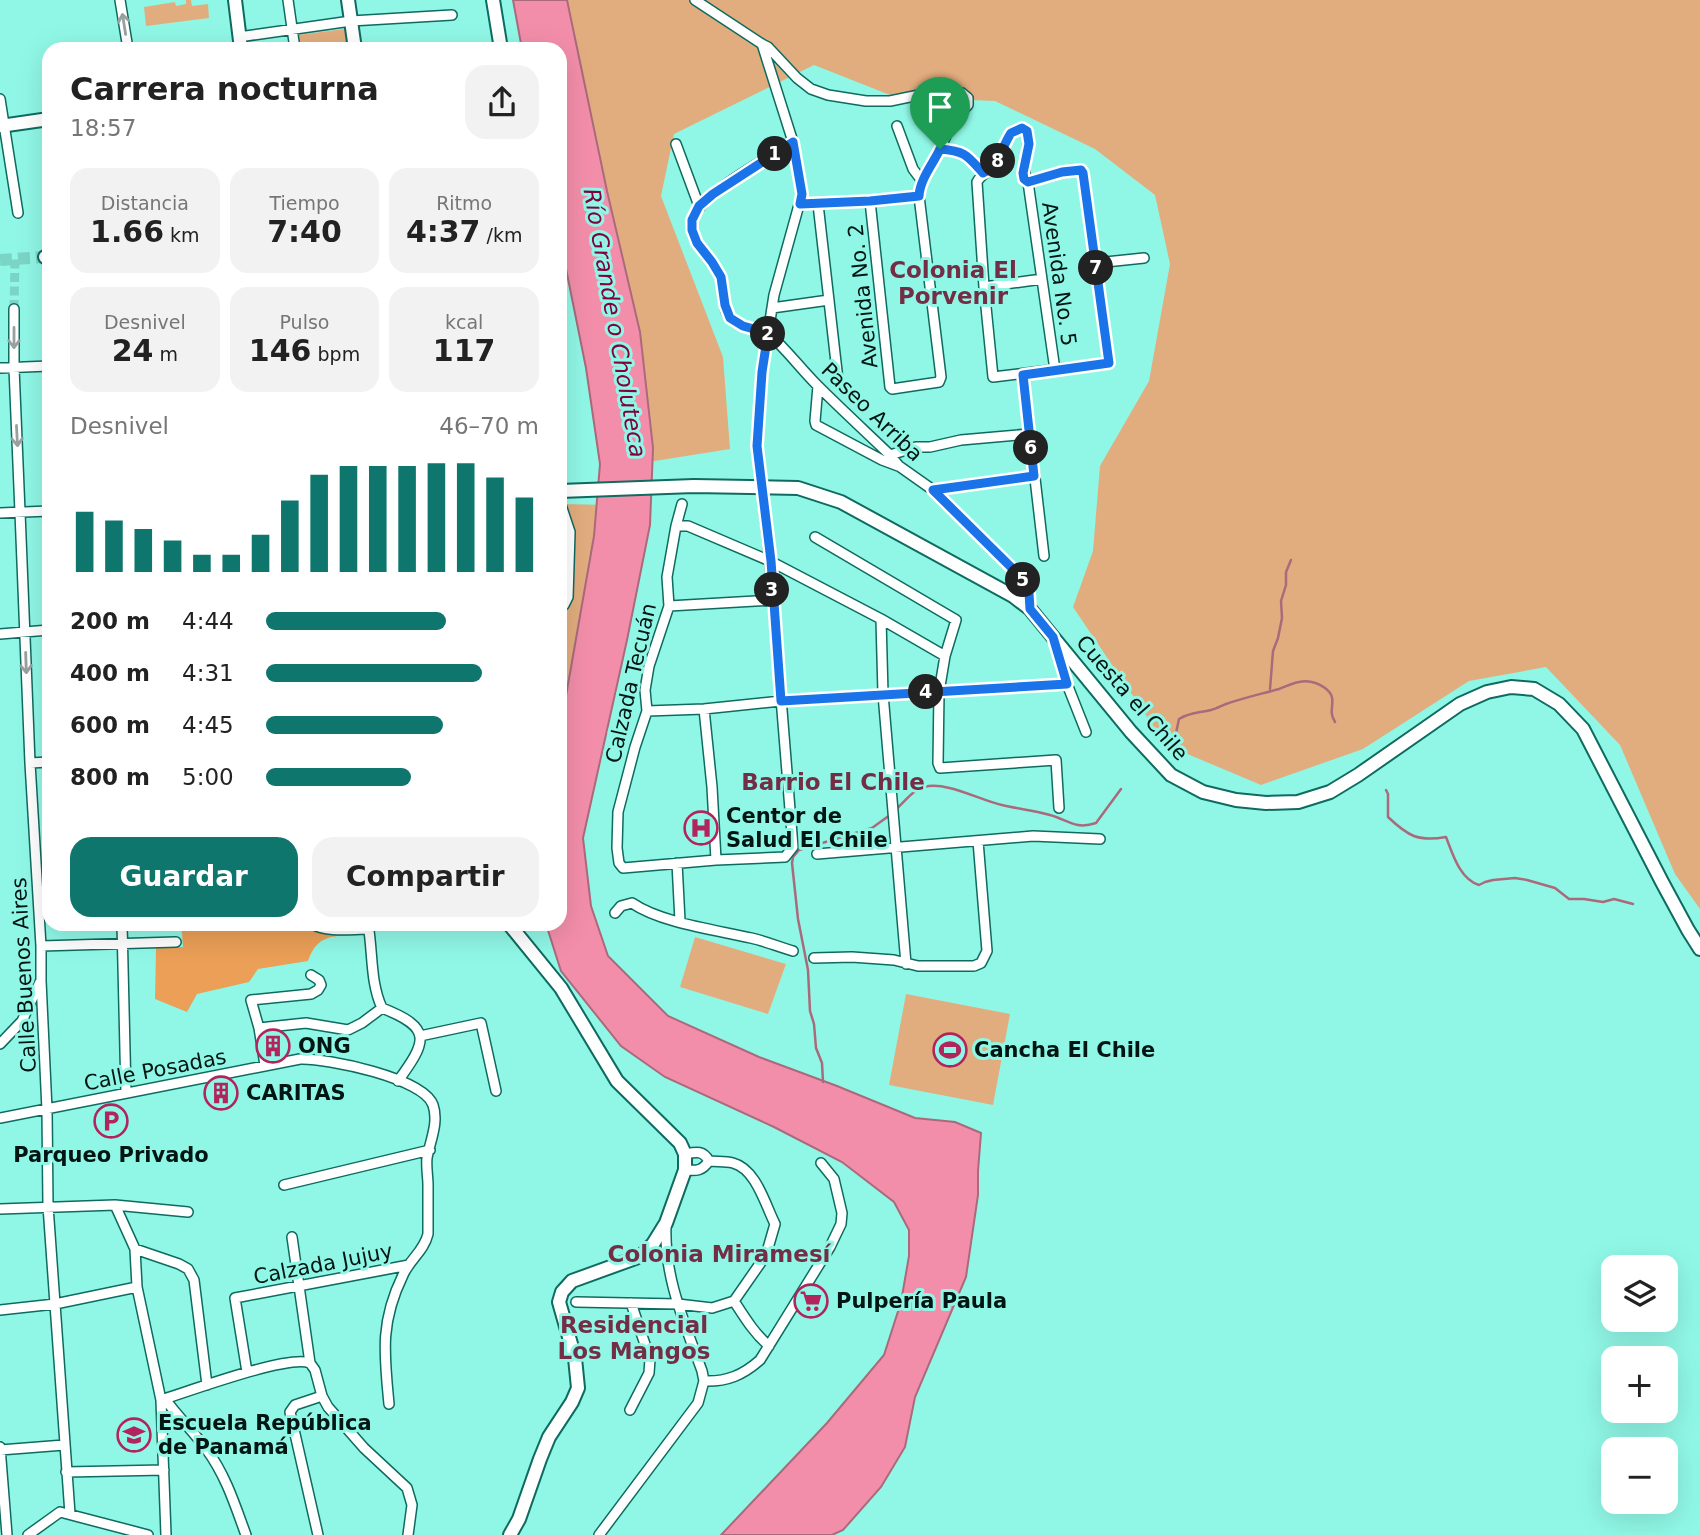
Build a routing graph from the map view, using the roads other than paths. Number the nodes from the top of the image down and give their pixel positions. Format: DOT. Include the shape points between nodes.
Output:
graph roads {
  1 [pos="120,0"];
  2 [pos="235,0"];
  3 [pos="288,0"];
  4 [pos="348,0"];
  5 [pos="494,0"];
  6 [pos="695,0"];
  7 [pos="452,15"];
  8 [pos="351,21"];
  9 [pos="292,30"];
  10 [pos="127,42"];
  11 [pos="240,42"];
  12 [pos="244,42"];
  13 [pos="294,42"];
  14 [pos="354,42"];
  15 [pos="500,42"];
  16 [pos="762,44"];
  17 [pos="0,99"];
  18 [pos="42,120"];
  19 [pos="2,126"];
  20 [pos="897,126"];
  21 [pos="793,142"];
  22 [pos="676,145"];
  23 [pos="940,149"];
  24 [pos="980,178"];
  25 [pos="922,181"];
  26 [pos="1028,182"];
  27 [pos="919,196"];
  28 [pos="870,201"];
  29 [pos="800,204"];
  30 [pos="818,204"];
  31 [pos="699,206"];
  32 [pos="18,213"];
  33 [pos="1144,258"];
  34 [pos="1096,263"];
  35 [pos="1042,279"];
  36 [pos="984,288"];
  37 [pos="829,300"];
  38 [pos="772,308"];
  39 [pos="14,309"];
  40 [pos="768,333"];
  41 [pos="42,366"];
  42 [pos="0,368"];
  43 [pos="14,368"];
  44 [pos="1055,370"];
  45 [pos="1023,375"];
  46 [pos="838,380"];
  47 [pos="818,386"];
  48 [pos="1029,434"];
  49 [pos="890,455"];
  50 [pos="899,466"];
  51 [pos="1034,476"];
  52 [pos="763,487"];
  53 [pos="933,490"];
  54 [pos="567,491"];
  55 [pos="682,504"];
  56 [pos="42,511"];
  57 [pos="20,512"];
  58 [pos="0,513"];
  59 [pos="567,523"];
  60 [pos="676,526"];
  61 [pos="815,537"];
  62 [pos="1044,556"];
  63 [pos="771,561"];
  64 [pos="567,599"];
  65 [pos="773,600"];
  66 [pos="669,606"];
  67 [pos="1030,609"];
  68 [pos="881,619"];
  69 [pos="42,631"];
  70 [pos="25,632"];
  71 [pos="0,634"];
  72 [pos="1053,637"];
  73 [pos="945,656"];
  74 [pos="1067,684"];
  75 [pos="939,692"];
  76 [pos="883,694"];
  77 [pos="781,701"];
  78 [pos="704,709"];
  79 [pos="647,711"];
  80 [pos="1086,732"];
  81 [pos="42,762"];
  82 [pos="30,763"];
  83 [pos="1059,808"];
  84 [pos="1100,839"];
  85 [pos="978,841"];
  86 [pos="896,847"];
  87 [pos="817,854"];
  88 [pos="716,860"];
  89 [pos="677,863"];
  90 [pos="615,913"];
  91 [pos="680,921"];
  92 [pos="122,931"];
  93 [pos="370,931"];
  94 [pos="515,931"];
  95 [pos="176,942"];
  96 [pos="123,944"];
  97 [pos="41,946"];
  98 [pos="1700,949"];
  99 [pos="793,951"];
  100 [pos="814,958"];
  101 [pos="906,964"];
  102 [pos="311,975"];
  103 [pos="41,981"];
  104 [pos="382,1008"];
  105 [pos="260,1027"];
  106 [pos="420,1036"];
  107 [pos="0,1044"];
  108 [pos="265,1065"];
  109 [pos="398,1081"];
  110 [pos="496,1091"];
  111 [pos="126,1093"];
  112 [pos="47,1110"];
  113 [pos="0,1118"];
  114 [pos="429,1150"];
  115 [pos="685,1154"];
  116 [pos="709,1161"];
  117 [pos="821,1163"];
  118 [pos="685,1170"];
  119 [pos="284,1185"];
  120 [pos="115,1205"];
  121 [pos="48,1206"];
  122 [pos="0,1209"];
  123 [pos="188,1212"];
  124 [pos="666,1223"];
  125 [pos="292,1237"];
  126 [pos="135,1249"];
  127 [pos="409,1265"];
  128 [pos="299,1286"];
  129 [pos="137,1287"];
  130 [pos="734,1301"];
  131 [pos="576,1303"];
  132 [pos="631,1303"];
  133 [pos="55,1304"];
  134 [pos="678,1304"];
  135 [pos="0,1310"];
  136 [pos="769,1346"];
  137 [pos="310,1363"];
  138 [pos="247,1372"];
  139 [pos="704,1381"];
  140 [pos="207,1385"];
  141 [pos="322,1396"];
  142 [pos="163,1400"];
  143 [pos="389,1404"];
  144 [pos="630,1410"];
  145 [pos="64,1445"];
  146 [pos="0,1449"];
  147 [pos="164,1470"];
  148 [pos="66,1472"];
  149 [pos="70,1514"];
  150 [pos="7,1535"];
  151 [pos="28,1535"];
  152 [pos="148,1535"];
  153 [pos="166,1535"];
  154 [pos="246,1535"];
  155 [pos="318,1535"];
  156 [pos="408,1535"];
  157 [pos="510,1535"];
  158 [pos="599,1535"];
  10 -- 1 [label="street, one-way"];
  2 -- 11 [label="main road"];
  3 -- 9 [label="street"];
  4 -- 8 [label="main road"];
  5 -- 15 [label="main road"];
  6 -- 16 [label="street"];
  7 -- 8 [label="street"];
  8 -- 9 [label="street"];
  8 -- 14 [label="main road"];
  9 -- 12 [label="street"];
  9 -- 13 [label="street"];
  16 -- 21 [label="street"];
  16 -- 23 [label="street" via="811,89 828,95 890,101 962,93 968,104 954,118"];
  17 -- 19 [label="street"];
  18 -- 19 [label="main road"];
  19 -- 32 [label="street"];
  20 -- 25 [label="street"];
  21 -- 29 [label="street"];
  21 -- 31 [label="street"];
  22 -- 31 [label="street"];
  23 -- 24 [label="street" via="965,154"];
  23 -- 25 [label="street"];
  24 -- 26 [label="street, Avenida No. 5" via="999,159 1011,133 1022,128 1029,144 1023,173"];
  24 -- 36 [label="street"];
  25 -- 27 [label="street"];
  26 -- 34 [label="street" via="1081,170"];
  26 -- 35 [label="street, Avenida No. 5"];
  27 -- 28 [label="street"];
  27 -- 28 [label="street, Avenida No. 2" via="942,377 939,382 892,389"];
  28 -- 30 [label="street"];
  29 -- 30 [label="street"];
  29 -- 38 [label="street"];
  30 -- 37 [label="street"];
  31 -- 40 [label="street" via="692,230 721,277 730,318"];
  33 -- 34 [label="street"];
  34 -- 44 [label="street" via="1109,363"];
  35 -- 36 [label="street"];
  35 -- 44 [label="street, Avenida No. 5"];
  36 -- 45 [label="street" via="993,377"];
  37 -- 38 [label="street"];
  37 -- 46 [label="street"];
  38 -- 40 [label="street"];
  39 -- 43 [label="street, Calle Buenos Aires, one-way"];
  40 -- 47 [label="street, Paseo Arriba"];
  40 -- 52 [label="street" via="757,446"];
  41 -- 43 [label="street"];
  42 -- 43 [label="street"];
  43 -- 57 [label="street, Calle Buenos Aires, one-way"];
  44 -- 45 [label="street"];
  45 -- 48 [label="street"];
  47 -- 49 [label="street, Paseo Arriba"];
  47 -- 50 [label="street" via="817,425"];
  48 -- 49 [label="street" via="961,440"];
  48 -- 51 [label="street"];
  49 -- 50 [label="street, Paseo Arriba"];
  50 -- 53 [label="street, Paseo Arriba"];
  51 -- 53 [label="street"];
  51 -- 62 [label="street"];
  52 -- 54 [label="main road, Cuesta el Chile"];
  52 -- 63 [label="street"];
  52 -- 67 [label="main road, Cuesta el Chile" via="798,488 841,502"];
  53 -- 67 [label="street, Paseo Arriba" via="1022,578"];
  55 -- 60 [label="street, Calzada Tecuán"];
  56 -- 57 [label="street"];
  57 -- 58 [label="street"];
  57 -- 70 [label="street, Calle Buenos Aires"];
  59 -- 64 [label="street"];
  60 -- 63 [label="street"];
  60 -- 66 [label="street, Calzada Tecuán" via="667,577"];
  61 -- 73 [label="street" via="956,620"];
  63 -- 65 [label="street"];
  63 -- 68 [label="street"];
  65 -- 66 [label="street"];
  65 -- 77 [label="street"];
  66 -- 79 [label="street, Calzada Tecuán" via="649,666"];
  67 -- 72 [label="main road, Cuesta el Chile"];
  68 -- 73 [label="street"];
  68 -- 76 [label="street"];
  69 -- 70 [label="street"];
  70 -- 71 [label="street"];
  70 -- 82 [label="street, Calle Buenos Aires, one-way"];
  72 -- 74 [label="street"];
  72 -- 98 [label="main road, Cuesta el Chile" via="1171,775 1203,792 1236,800 1298,802 1329,792 1460,704 1511,687 1534,690 1559,704 1583,729"];
  73 -- 75 [label="street"];
  74 -- 75 [label="street"];
  74 -- 80 [label="street"];
  75 -- 76 [label="street"];
  75 -- 83 [label="street" via="940,768 1056,760"];
  76 -- 77 [label="street"];
  76 -- 86 [label="street"];
  77 -- 78 [label="street"];
  77 -- 88 [label="street" via="793,847 785,857"];
  78 -- 79 [label="street"];
  78 -- 88 [label="street"];
  79 -- 89 [label="street, Calzada Tecuán" via="618,812 619,863 623,868"];
  81 -- 82 [label="street"];
  82 -- 97 [label="street, Calle Buenos Aires"];
  84 -- 85 [label="street" via="1033,836"];
  85 -- 86 [label="street"];
  85 -- 101 [label="street" via="987,951 981,963"];
  86 -- 87 [label="street"];
  86 -- 101 [label="street"];
  88 -- 89 [label="street"];
  89 -- 91 [label="street"];
  90 -- 91 [label="street" via="632,903 648,913"];
  91 -- 99 [label="street"];
  92 -- 96 [label="street"];
  93 -- 104 [label="street" via="373,982"];
  94 -- 115 [label="main road" via="561,988 617,1081 680,1143"];
  95 -- 96 [label="street"];
  96 -- 97 [label="street"];
  96 -- 111 [label="street"];
  97 -- 103 [label="street, Calle Buenos Aires"];
  100 -- 101 [label="street"];
  102 -- 105 [label="street" via="321,985 311,994 251,1000"];
  103 -- 107 [label="street" via="22,1021"];
  103 -- 112 [label="street, Calle Buenos Aires"];
  104 -- 105 [label="street" via="348,1030 306,1023"];
  104 -- 106 [label="street" via="406,1017"];
  105 -- 108 [label="street"];
  106 -- 109 [label="street" via="421,1044"];
  106 -- 110 [label="street" via="481,1023"];
  108 -- 109 [label="street, Calle Posadas" via="312,1059"];
  108 -- 111 [label="street, Calle Posadas"];
  109 -- 114 [label="street, Calle Posadas" via="431,1100 434,1133"];
  111 -- 112 [label="street, Calle Posadas"];
  112 -- 113 [label="street, Calle Posadas"];
  112 -- 121 [label="street, Calle Buenos Aires"];
  114 -- 119 [label="street"];
  114 -- 127 [label="street" via="428,1234"];
  115 -- 116 [label="street" via="698,1152"];
  115 -- 118 [label="main road"];
  116 -- 118 [label="street" via="704,1169"];
  116 -- 130 [label="street" via="734,1163 746,1170 775,1223 766,1255"];
  117 -- 136 [label="street" via="834,1179 841,1224"];
  118 -- 124 [label="main road"];
  120 -- 121 [label="street"];
  120 -- 123 [label="street"];
  120 -- 126 [label="street"];
  121 -- 122 [label="street"];
  121 -- 133 [label="street, Calle Buenos Aires"];
  124 -- 134 [label="street"];
  124 -- 157 [label="main road" via="641,1256 572,1280 562,1292 559,1302 575,1358 578,1388 549,1437"];
  125 -- 128 [label="street"];
  126 -- 129 [label="street"];
  126 -- 140 [label="street" via="188,1269 194,1280"];
  127 -- 128 [label="street, Calzada Jujuy"];
  127 -- 143 [label="street" via="386,1328"];
  128 -- 137 [label="street"];
  128 -- 138 [label="street, Calzada Jujuy" via="235,1298"];
  129 -- 133 [label="street"];
  129 -- 142 [label="street"];
  130 -- 134 [label="street" via="712,1308"];
  130 -- 136 [label="street"];
  131 -- 132 [label="street"];
  132 -- 134 [label="street"];
  132 -- 144 [label="street" via="650,1359 649,1373"];
  133 -- 135 [label="street"];
  133 -- 145 [label="street, Calle Buenos Aires"];
  134 -- 139 [label="street"];
  136 -- 139 [label="street" via="748,1371 725,1381"];
  137 -- 138 [label="street" via="300,1360"];
  137 -- 141 [label="street"];
  138 -- 140 [label="street"];
  139 -- 158 [label="street" via="698,1403"];
  140 -- 142 [label="street"];
  141 -- 155 [label="street" via="295,1405 290,1412"];
  141 -- 156 [label="street" via="363,1448 407,1488 412,1505"];
  142 -- 147 [label="street"];
  142 -- 154 [label="street" via="208,1450 228,1486"];
  145 -- 146 [label="street"];
  145 -- 148 [label="street, Calle Buenos Aires"];
  146 -- 150 [label="street"];
  147 -- 148 [label="street"];
  147 -- 153 [label="street"];
  148 -- 149 [label="street, Calle Buenos Aires"];
  149 -- 151 [label="street" via="60,1512"];
  149 -- 152 [label="street"];
}
